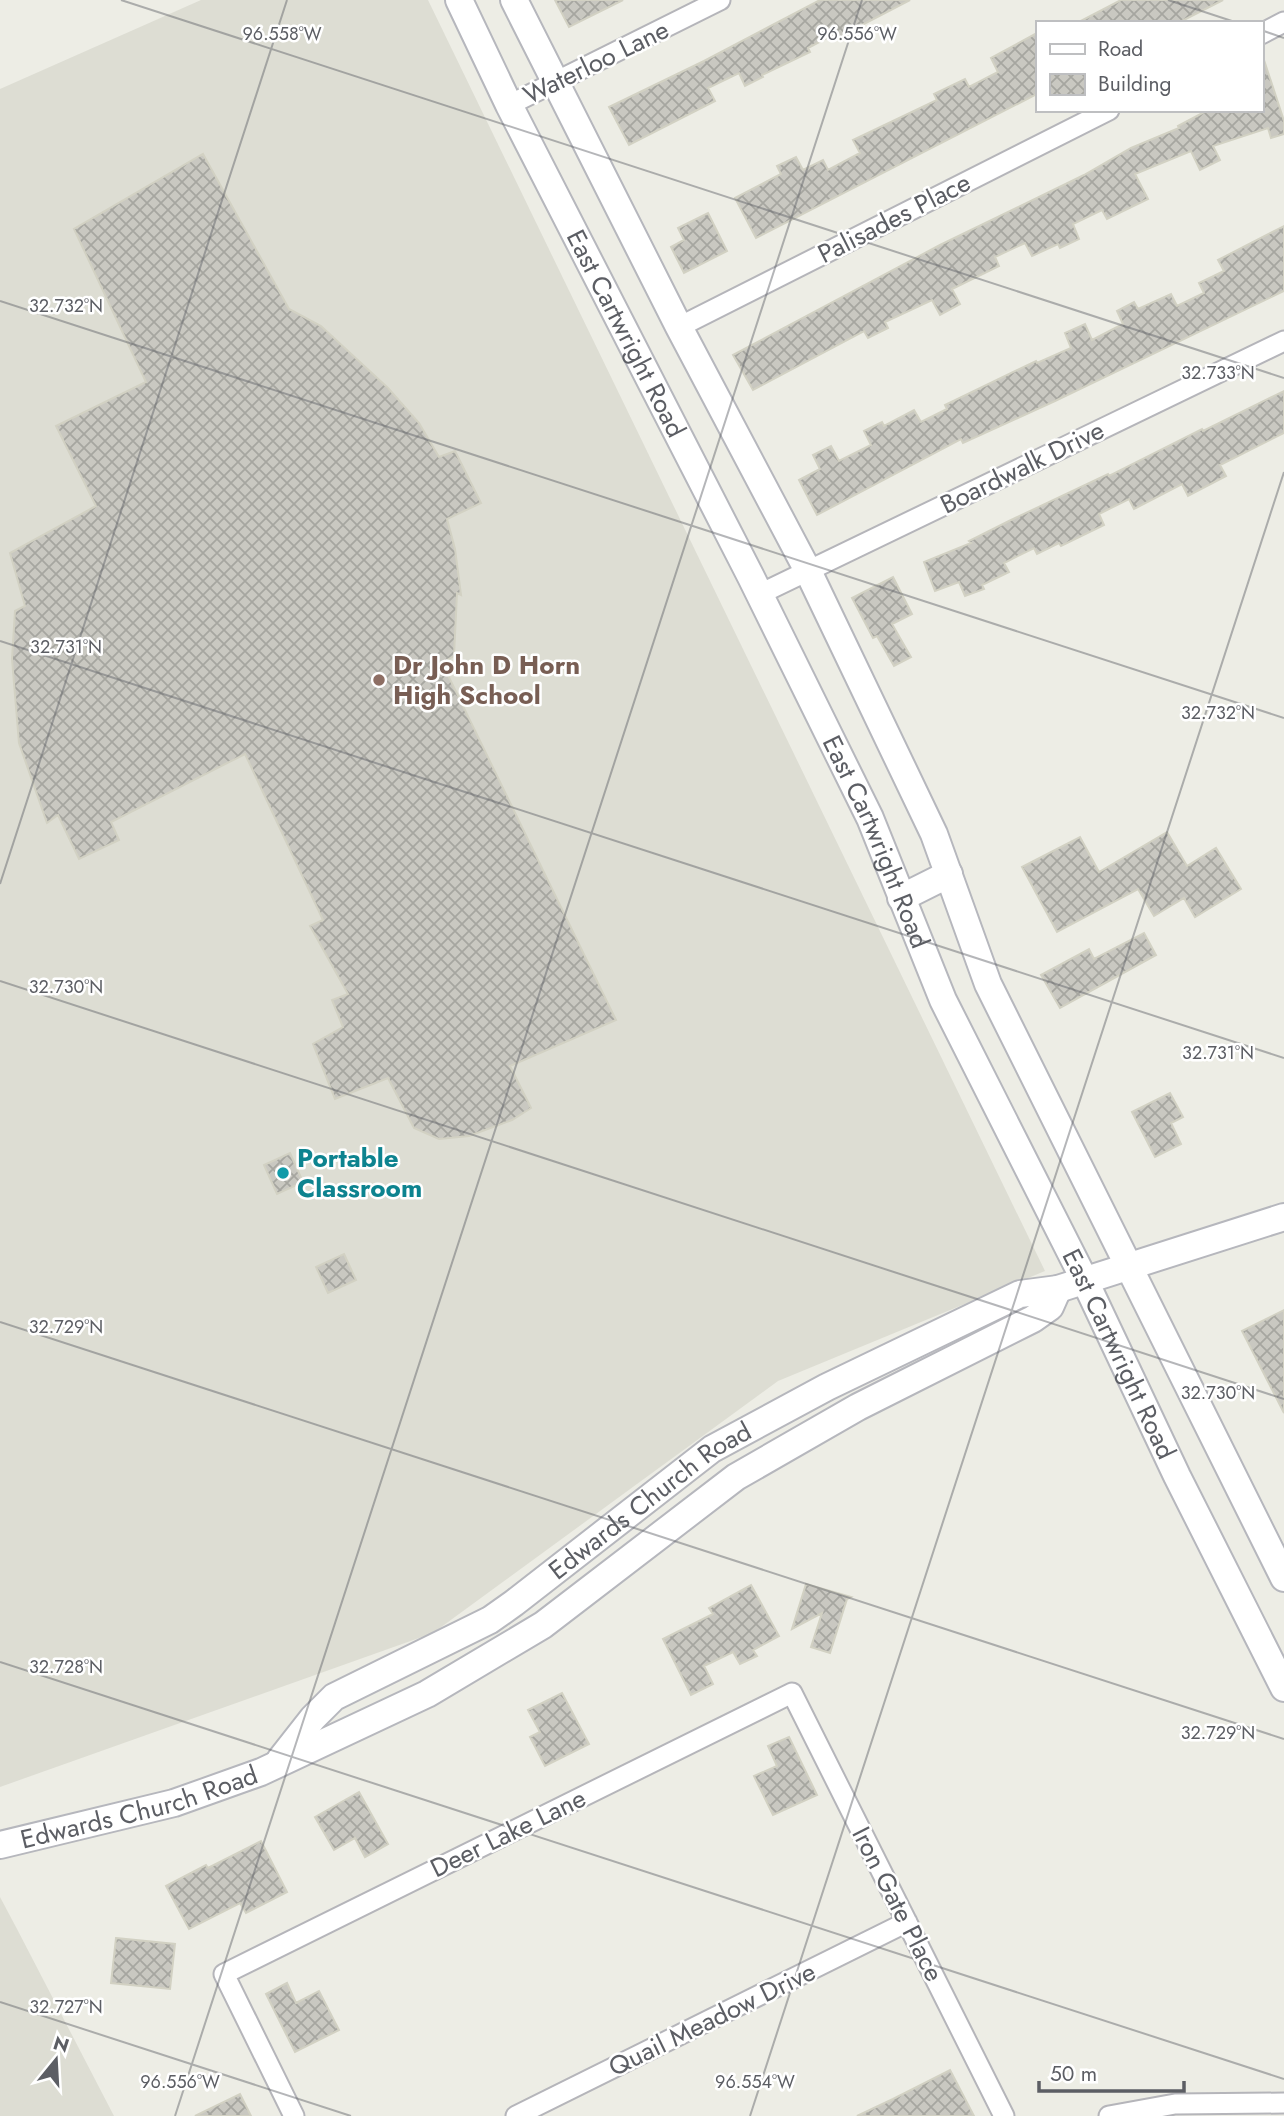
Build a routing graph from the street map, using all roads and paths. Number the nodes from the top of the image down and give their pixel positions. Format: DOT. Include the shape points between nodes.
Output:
graph roads {
  1 [pos="459,0"];
  2 [pos="514,0"];
  3 [pos="720,0"];
  4 [pos="1284,22"];
  5 [pos="1263,33"];
  6 [pos="557,83"];
  7 [pos="509,105"];
  8 [pos="1105,112"];
  9 [pos="679,327"];
  10 [pos="1284,341"];
  11 [pos="808,571"];
  12 [pos="760,594"];
  13 [pos="949,874"];
  14 [pos="901,898"];
  15 [pos="1284,1217"];
  16 [pos="1129,1266"];
  17 [pos="1084,1279"];
  18 [pos="1058,1289"];
  19 [pos="1284,1578"];
  20 [pos="1284,1688"];
  21 [pos="792,1692"];
  22 [pos="277,1765"];
  23 [pos="0,1845"];
  24 [pos="907,1922"];
  25 [pos="1284,2103"];
  26 [pos="295,2116"];
  27 [pos="516,2116"];
  28 [pos="1004,2116"];
  29 [pos="1109,2116"];
  1 -- 7 [label="main road, East Cartwright Road"];
  2 -- 6 [label="main road, East Cartwright Road"];
  3 -- 6 [label="street, Waterloo Lane"];
  4 -- 5 [label="street"];
  6 -- 7 [label="street, Waterloo Lane"];
  6 -- 9 [label="main road, East Cartwright Road"];
  7 -- 12 [label="main road, East Cartwright Road"];
  8 -- 9 [label="street, Palisades Place"];
  9 -- 11 [label="main road, East Cartwright Road"];
  10 -- 11 [label="street, Boardwalk Drive"];
  11 -- 12 [label="street, Boardwalk Drive"];
  11 -- 13 [label="main road, East Cartwright Road"];
  12 -- 14 [label="main road, East Cartwright Road" via="870,818"];
  13 -- 14 [label="main road"];
  13 -- 16 [label="main road, East Cartwright Road" via="988,984"];
  14 -- 17 [label="main road, East Cartwright Road" via="943,1000"];
  15 -- 16 [label="main road, Edwards Church Road"];
  16 -- 17 [label="main road, Edwards Church Road"];
  16 -- 19 [label="main road, East Cartwright Road"];
  17 -- 18 [label="main road, Edwards Church Road"];
  17 -- 20 [label="main road, East Cartwright Road"];
  18 -- 22 [label="main road, Edwards Church Road" via="1049,1307 1033,1319 858,1407 736,1477 544,1625 427,1694"];
  18 -- 22 [label="main road, Edwards Church Road" via="1020,1294 827,1387 712,1449 490,1619 334,1698"];
  21 -- 24 [label="street, Iron Gate Place"];
  21 -- 26 [label="street, Deer Lake Lane" via="224,1974"];
  22 -- 23 [label="main road, Edwards Church Road" via="174,1803"];
  24 -- 27 [label="street, Quail Meadow Drive"];
  24 -- 28 [label="street, Iron Gate Place"];
  25 -- 29 [label="street" via="1175,2104"];
}
